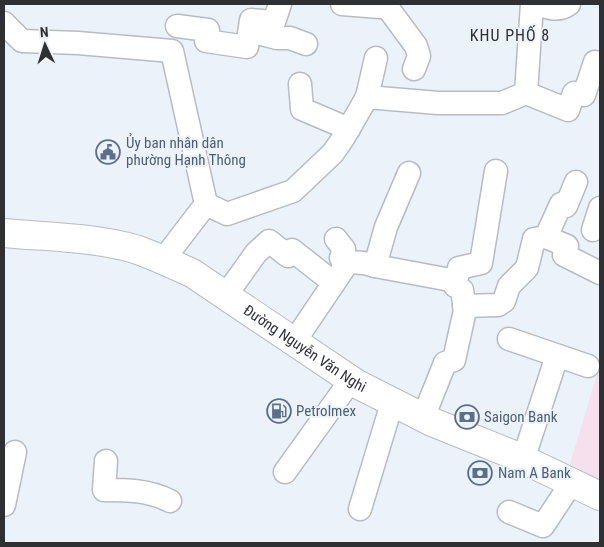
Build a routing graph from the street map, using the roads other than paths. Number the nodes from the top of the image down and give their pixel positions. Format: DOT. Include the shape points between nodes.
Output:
graph roads {
  1 [pos="280,4"];
  2 [pos="342,4"];
  3 [pos="385,4"];
  4 [pos="532,4"];
  5 [pos="537,4"];
  6 [pos="569,4"];
  7 [pos="4,23"];
  8 [pos="176,26"];
  9 [pos="250,31"];
  10 [pos="306,44"];
  11 [pos="376,58"];
  12 [pos="594,62"];
  13 [pos="414,69"];
  14 [pos="300,84"];
  15 [pos="526,93"];
  16 [pos="367,97"];
  17 [pos="349,130"];
  18 [pos="496,171"];
  19 [pos="409,174"];
  20 [pos="576,182"];
  21 [pos="206,204"];
  22 [pos="600,208"];
  23 [pos="593,230"];
  24 [pos="4,233"];
  25 [pos="546,237"];
  26 [pos="336,239"];
  27 [pos="163,260"];
  28 [pos="375,266"];
  29 [pos="340,274"];
  30 [pos="599,279"];
  31 [pos="456,282"];
  32 [pos="226,295"];
  33 [pos="464,306"];
  34 [pos="509,339"];
  35 [pos="294,342"];
  36 [pos="557,356"];
  37 [pos="588,366"];
  38 [pos="351,380"];
  39 [pos="392,403"];
  40 [pos="423,418"];
  41 [pos="15,452"];
  42 [pos="523,460"];
  43 [pos="106,461"];
  44 [pos="285,472"];
  45 [pos="572,482"];
  46 [pos="600,496"];
  47 [pos="170,501"];
  48 [pos="4,505"];
  49 [pos="360,509"];
  50 [pos="509,512"];
  1 -- 9 [label="street" via="274,22 251,20"];
  2 -- 3 [label="street" via="380,7"];
  3 -- 13 [label="street" via="416,46 419,56"];
  4 -- 15 [label="street"];
  5 -- 6 [label="street" via="551,9"];
  7 -- 21 [label="street" via="22,41 172,51"];
  8 -- 9 [label="street" via="208,30 206,41 248,47"];
  9 -- 10 [label="street"];
  11 -- 16 [label="street"];
  12 -- 15 [label="street" via="584,95 574,93 568,110"];
  14 -- 17 [label="street" via="302,109"];
  15 -- 16 [label="street" via="502,103 438,103"];
  16 -- 17 [label="street"];
  17 -- 21 [label="street" via="333,153 293,191 227,214"];
  18 -- 31 [label="street" via="481,263 459,268"];
  19 -- 28 [label="street" via="386,227"];
  20 -- 25 [label="street" via="566,206 561,204"];
  21 -- 27 [label="street"];
  22 -- 23 [label="street"];
  24 -- 27 [label="main road, Đường Nguyễn Văn Nghi" via="92,241 134,249"];
  25 -- 30 [label="street" via="567,246 564,255"];
  25 -- 33 [label="street" via="534,238 527,268 509,286 504,301 498,305"];
  26 -- 29 [label="street" via="344,249"];
  27 -- 32 [label="main road, Đường Nguyễn Văn Nghi" via="192,273"];
  28 -- 29 [label="street" via="348,262"];
  28 -- 31 [label="street"];
  29 -- 32 [label="street" via="292,250 288,256 269,241 256,253"];
  29 -- 35 [label="street"];
  31 -- 33 [label="street" via="455,286 462,290"];
  32 -- 35 [label="main road, Đường Nguyễn Văn Nghi"];
  33 -- 40 [label="street" via="454,360 445,364"];
  34 -- 36 [label="street"];
  35 -- 38 [label="main road, Đường Nguyễn Văn Nghi"];
  36 -- 37 [label="street"];
  36 -- 42 [label="street"];
  38 -- 39 [label="main road, Đường Nguyễn Văn Nghi"];
  38 -- 44 [label="street"];
  39 -- 40 [label="main road, Đường Nguyễn Văn Nghi"];
  39 -- 49 [label="street"];
  40 -- 42 [label="main road, Đường Nguyễn Văn Nghi"];
  41 -- 48 [label="street"];
  42 -- 45 [label="main road, Đường Nguyễn Văn Nghi"];
  43 -- 47 [label="street" via="104,490 134,490"];
  45 -- 46 [label="main road, Đường Nguyễn Văn Nghi"];
  45 -- 50 [label="street" via="543,526"];
}
